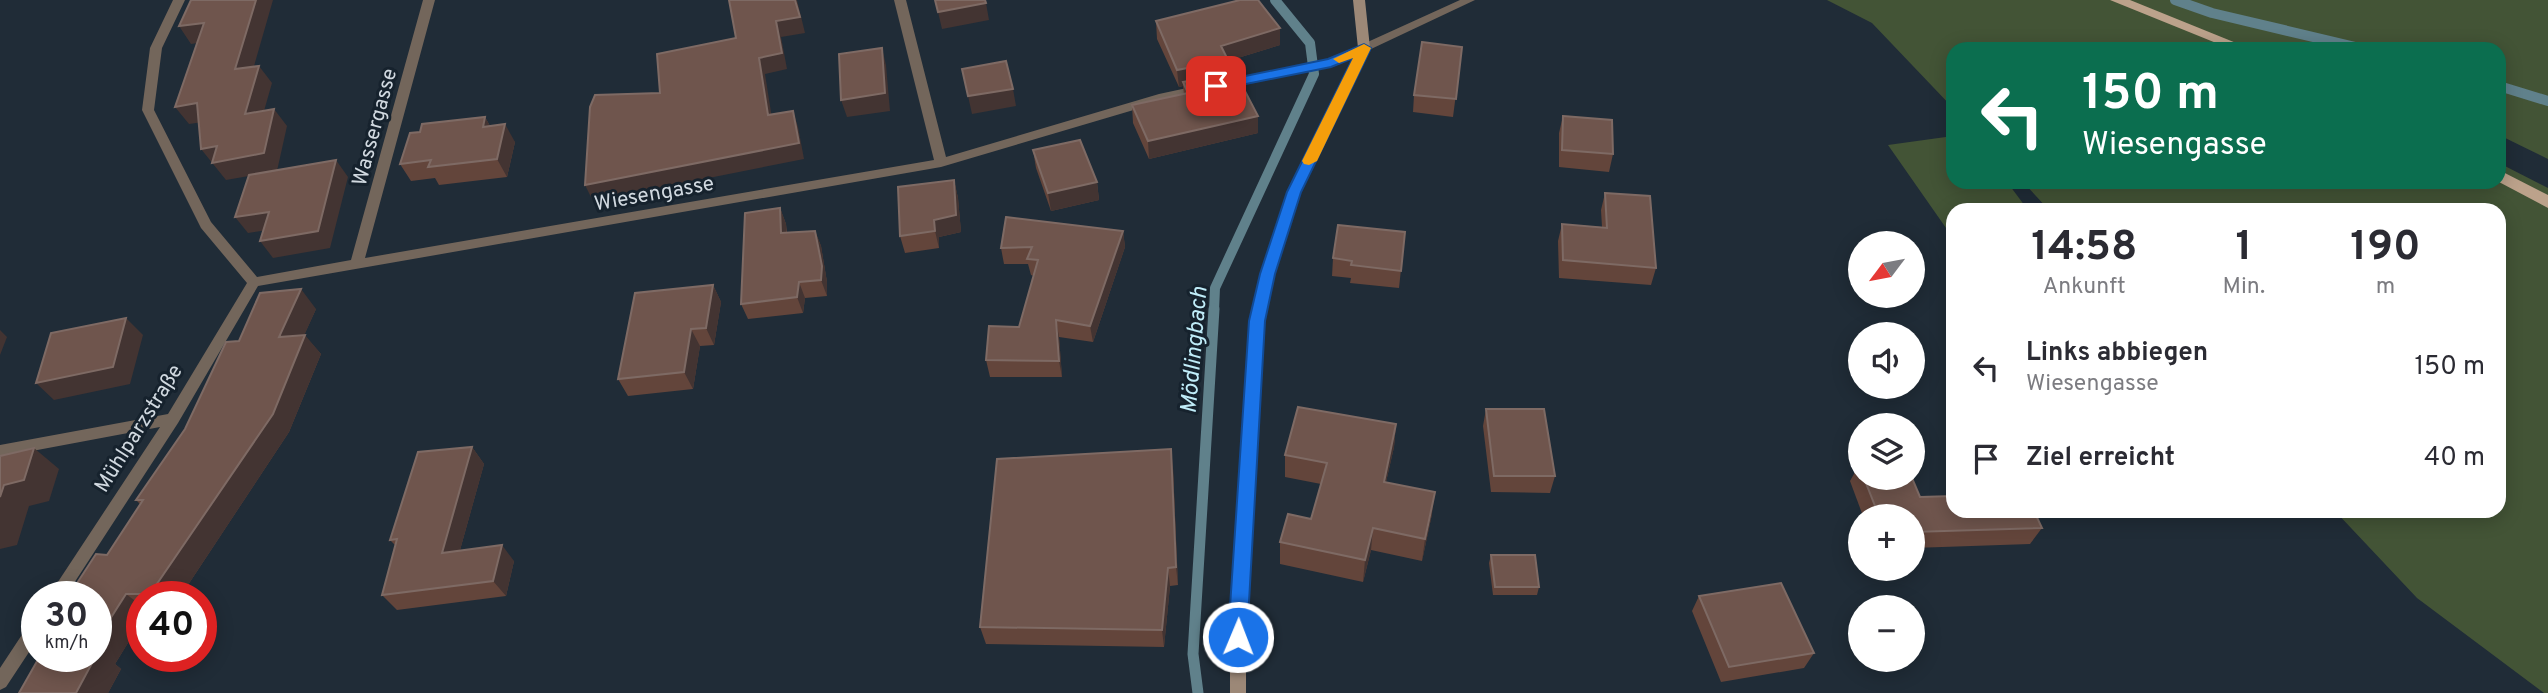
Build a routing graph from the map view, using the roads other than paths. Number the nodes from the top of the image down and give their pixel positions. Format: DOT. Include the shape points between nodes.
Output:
graph roads {
  1 [pos="179,0"];
  2 [pos="429,0"];
  3 [pos="900,0"];
  4 [pos="1359,0"];
  5 [pos="1469,0"];
  6 [pos="2117,0"];
  7 [pos="2227,42"];
  8 [pos="1364,48"];
  9 [pos="941,163"];
  10 [pos="2506,180"];
  11 [pos="2548,202"];
  12 [pos="356,265"];
  13 [pos="254,282"];
  14 [pos="173,419"];
  15 [pos="0,452"];
  16 [pos="67,581"];
  17 [pos="21,650"];
  18 [pos="0,682"];
  19 [pos="1238,693"];
  1 -- 13 [label="street" via="156,48 148,110 206,225"];
  2 -- 12 [label="street, Wassergasse"];
  3 -- 9 [label="street"];
  4 -- 8 [label="street"];
  5 -- 8 [label="street, Wiesengasse"];
  6 -- 7 [label="main road"];
  8 -- 9 [label="street, Wiesengasse" via="1331,63 1163,97"];
  8 -- 19 [label="street" via="1294,192 1257,321 1238,610"];
  9 -- 12 [label="street, Wiesengasse"];
  10 -- 11 [label="main road"];
  12 -- 13 [label="street, Wiesengasse"];
  13 -- 14 [label="street, Mühlparzstraße"];
  14 -- 15 [label="street"];
  14 -- 16 [label="street, Mühlparzstraße"];
  17 -- 18 [label="street"];
}
